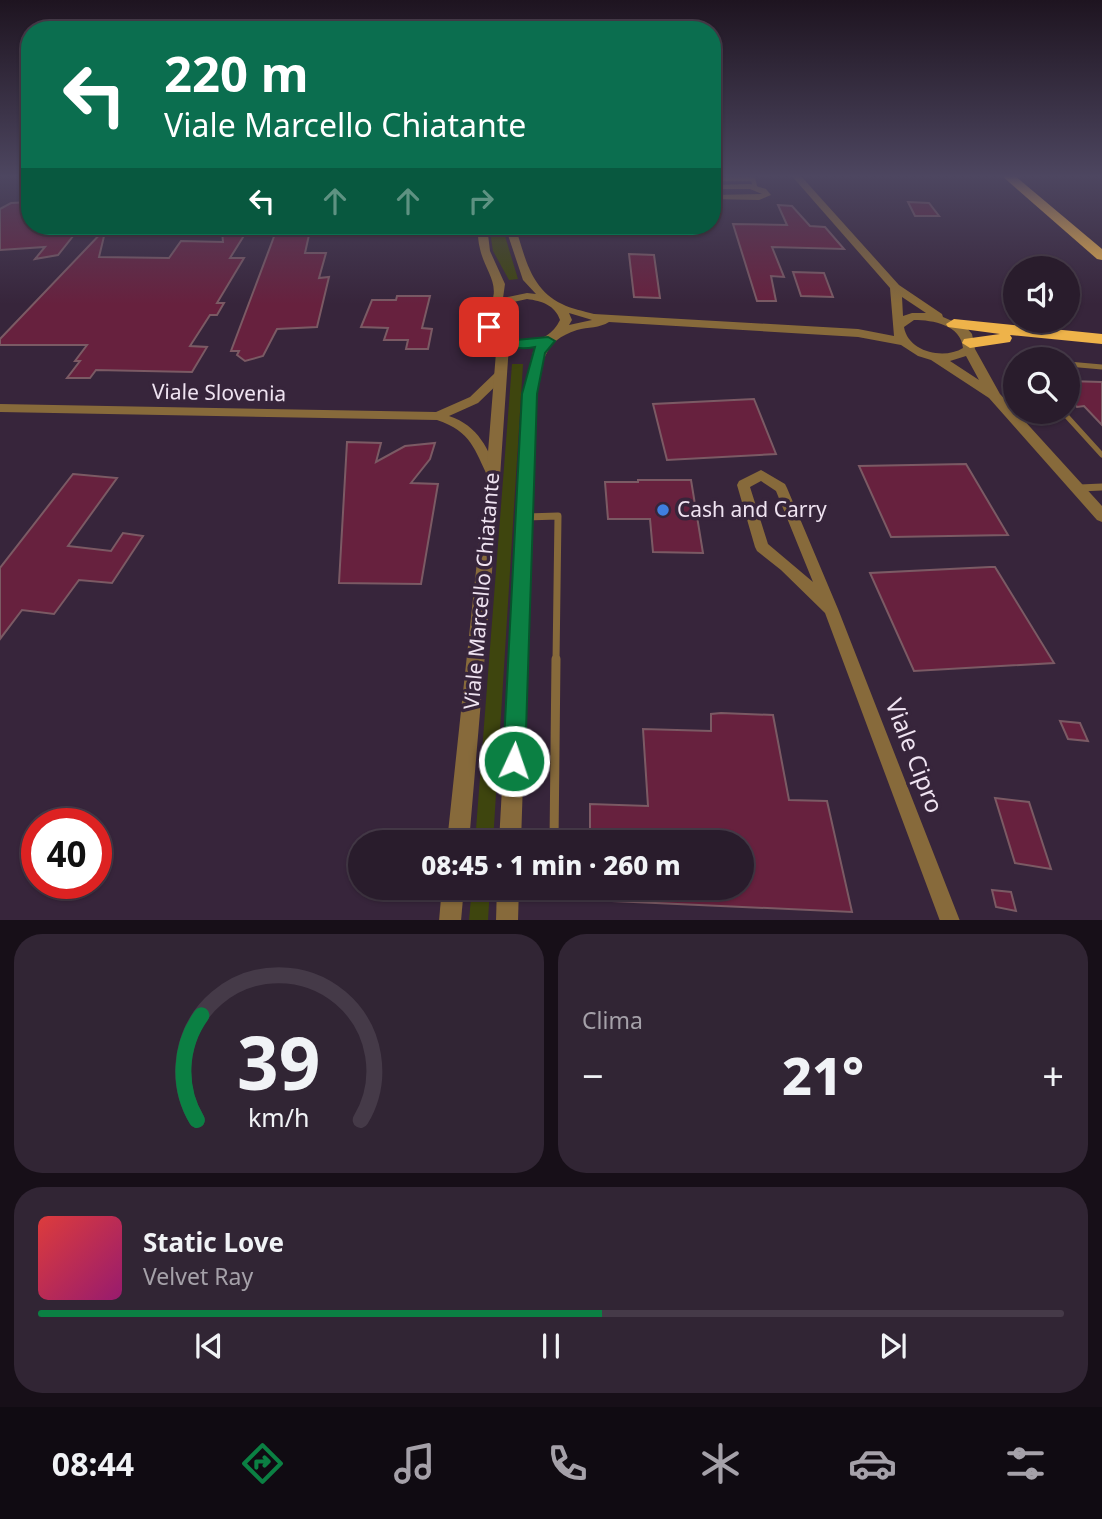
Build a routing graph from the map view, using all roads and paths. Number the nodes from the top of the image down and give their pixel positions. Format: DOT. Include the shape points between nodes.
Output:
graph roads {
  1 [pos="833,218"];
  2 [pos="1057,218"];
  3 [pos="1071,218"];
  4 [pos="1067,227"];
  5 [pos="483,235"];
  6 [pos="514,235"];
  7 [pos="1102,244"];
  8 [pos="1102,256"];
  9 [pos="1102,264"];
  10 [pos="895,287"];
  11 [pos="555,304"];
  12 [pos="496,306"];
  13 [pos="621,320"];
  14 [pos="948,322"];
  15 [pos="899,326"];
  16 [pos="859,333"];
  17 [pos="554,337"];
  18 [pos="1102,339"];
  19 [pos="503,340"];
  20 [pos="905,342"];
  21 [pos="1102,345"];
  22 [pos="970,346"];
  23 [pos="935,356"];
  24 [pos="1080,365"];
  25 [pos="1102,367"];
  26 [pos="500,375"];
  27 [pos="995,397"];
  28 [pos="0,408"];
  29 [pos="438,416"];
  30 [pos="1074,424"];
  31 [pos="1102,454"];
  32 [pos="493,477"];
  33 [pos="1102,487"];
  34 [pos="1078,488"];
  35 [pos="1102,516"];
  36 [pos="524,517"];
  37 [pos="831,610"];
  38 [pos="459,830"];
  39 [pos="511,830"];
  40 [pos="554,830"];
  41 [pos="452,900"];
  42 [pos="508,900"];
  43 [pos="450,920"];
  44 [pos="507,920"];
  45 [pos="950,920"];
  1 -- 10 [label="street"];
  2 -- 4 [label="highway"];
  3 -- 7 [label="highway"];
  4 -- 8 [label="highway"];
  4 -- 9 [label="highway" via="1080,246"];
  5 -- 12 [label="street, Viale Marcello Chiatante" via="500,284"];
  6 -- 11 [label="street" via="528,280"];
  10 -- 14 [label="street"];
  10 -- 15 [label="street"];
  11 -- 12 [label="street" via="539,297 516,298"];
  11 -- 13 [label="street" via="593,317"];
  11 -- 17 [label="street, Viale Marcello Chiatante" via="566,320"];
  12 -- 19 [label="street, Viale Marcello Chiatante" via="489,327"];
  13 -- 16 [label="street"];
  13 -- 17 [label="street" via="574,327"];
  14 -- 15 [label="street" via="912,316"];
  14 -- 18 [label="highway"];
  14 -- 22 [label="street" via="968,337"];
  15 -- 16 [label="street"];
  15 -- 20 [label="street"];
  16 -- 20 [label="street"];
  17 -- 19 [label="street" via="525,345"];
  17 -- 36 [label="street, Viale Marcello Chiatante" via="539,352 530,394"];
  19 -- 26 [label="street, Viale Marcello Chiatante"];
  20 -- 23 [label="street"];
  21 -- 22 [label="highway" via="1002,338"];
  22 -- 23 [label="street" via="957,357"];
  22 -- 27 [label="street"];
  23 -- 27 [label="street"];
  24 -- 25 [label="lane"];
  26 -- 29 [label="street, Viale Slovenia" via="474,400"];
  26 -- 32 [label="street, Viale Marcello Chiatante"];
  27 -- 34 [label="street"];
  28 -- 29 [label="street, Viale Slovenia"];
  29 -- 32 [label="street, Viale Slovenia" via="471,431"];
  30 -- 31 [label="lane"];
  32 -- 38 [label="street, Viale Marcello Chiatante"];
  33 -- 34 [label="lane"];
  34 -- 35 [label="street"];
  36 -- 39 [label="street, Viale Marcello Chiatante"];
  36 -- 40 [label="lane" via="558,516"];
  37 -- 37 [label="street, Viale Cipro" via="782,488 761,475 743,485 762,547"];
  37 -- 45 [label="street, Viale Cipro"];
  41 -- 43 [label="street"];
  42 -- 44 [label="street"];
}
